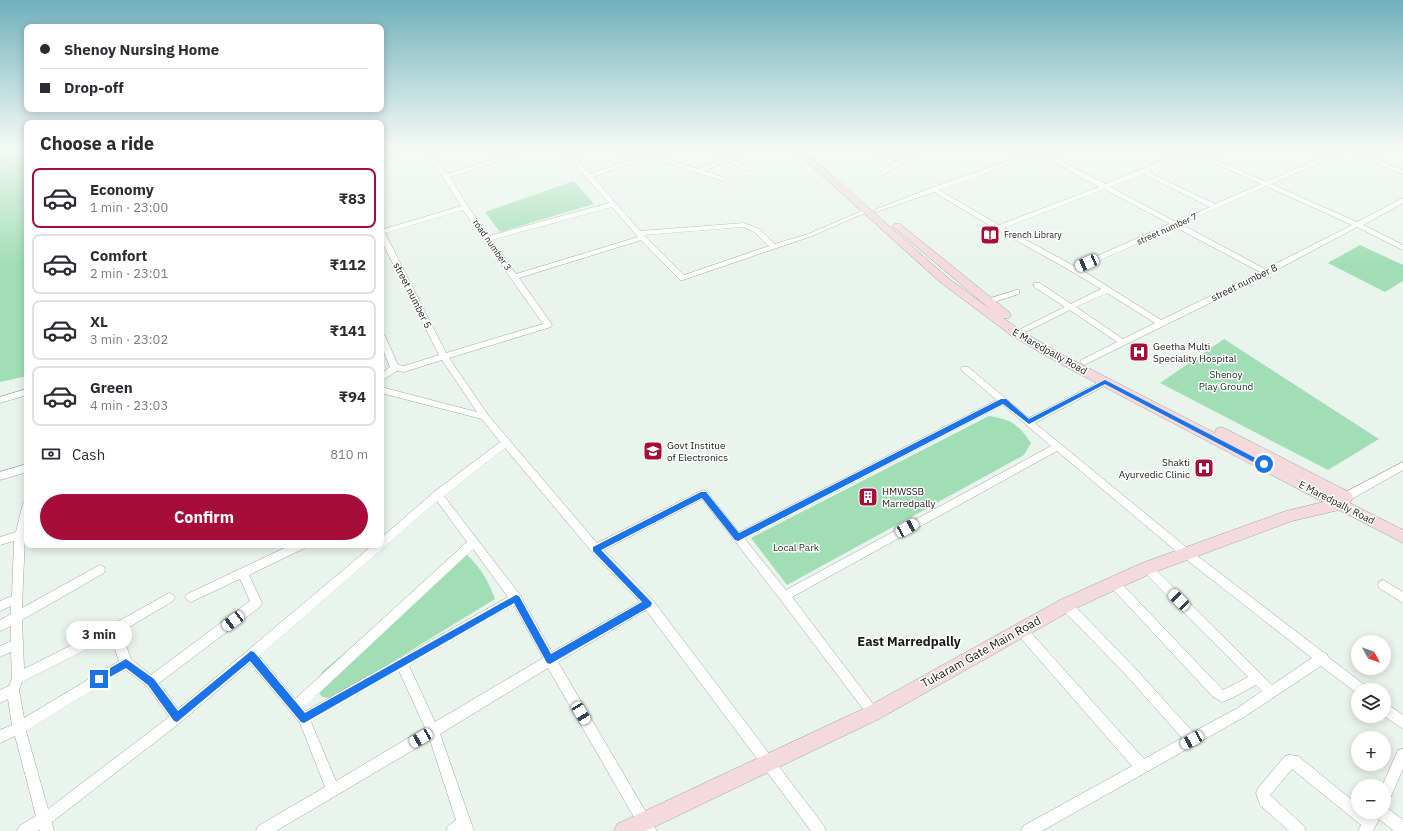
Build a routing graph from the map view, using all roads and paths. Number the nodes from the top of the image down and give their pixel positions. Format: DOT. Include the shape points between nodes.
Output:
graph roads {
  1 [pos="453,187"];
  2 [pos="599,187"];
  3 [pos="844,187"];
  4 [pos="847,187"];
  5 [pos="939,187"];
  6 [pos="1104,187"];
  7 [pos="1174,187"];
  8 [pos="1261,187"];
  9 [pos="1273,187"];
  10 [pos="933,189"];
  11 [pos="1403,200"];
  12 [pos="614,204"];
  13 [pos="465,207"];
  14 [pos="1216,207"];
  15 [pos="872,210"];
  16 [pos="1177,224"];
  17 [pos="1358,225"];
  18 [pos="998,228"];
  19 [pos="384,232"];
  20 [pos="640,235"];
  21 [pos="384,239"];
  22 [pos="488,239"];
  23 [pos="774,247"];
  24 [pos="1403,248"];
  25 [pos="1074,269"];
  26 [pos="1266,272"];
  27 [pos="514,277"];
  28 [pos="1037,285"];
  29 [pos="1108,290"];
  30 [pos="1016,292"];
  31 [pos="988,302"];
  32 [pos="1070,307"];
  33 [pos="1161,323"];
  34 [pos="1025,329"];
  35 [pos="1123,342"];
  36 [pos="384,343"];
  37 [pos="444,357"];
  38 [pos="1084,362"];
  39 [pos="395,368"];
  40 [pos="965,369"];
  41 [pos="384,376"];
  42 [pos="1105,382"];
  43 [pos="384,391"];
  44 [pos="24,393"];
  45 [pos="0,400"];
  46 [pos="1003,401"];
  47 [pos="485,417"];
  48 [pos="1029,422"];
  49 [pos="1198,425"];
  50 [pos="505,443"];
  51 [pos="1058,446"];
  52 [pos="1403,466"];
  53 [pos="24,469"];
  54 [pos="0,476"];
  55 [pos="438,495"];
  56 [pos="1344,501"];
  57 [pos="24,518"];
  58 [pos="1403,527"];
  59 [pos="20,535"];
  60 [pos="1403,537"];
  61 [pos="738,538"];
  62 [pos="0,541"];
  63 [pos="384,542"];
  64 [pos="474,542"];
  65 [pos="294,548"];
  66 [pos="376,548"];
  67 [pos="596,549"];
  68 [pos="1187,554"];
  69 [pos="1147,568"];
  70 [pos="100,570"];
  71 [pos="242,572"];
  72 [pos="1114,583"];
  73 [pos="1383,585"];
  74 [pos="784,596"];
  75 [pos="191,597"];
  76 [pos="18,598"];
  77 [pos="169,598"];
  78 [pos="516,598"];
  79 [pos="1403,598"];
  80 [pos="648,603"];
  81 [pos="1066,605"];
  82 [pos="0,606"];
  83 [pos="16,618"];
  84 [pos="0,626"];
  85 [pos="114,630"];
  86 [pos="1021,630"];
  87 [pos="17,644"];
  88 [pos="0,652"];
  89 [pos="251,655"];
  90 [pos="1323,658"];
  91 [pos="550,660"];
  92 [pos="126,663"];
  93 [pos="402,664"];
  94 [pos="1256,678"];
  95 [pos="151,682"];
  96 [pos="1353,683"];
  97 [pos="16,684"];
  98 [pos="1271,692"];
  99 [pos="0,697"];
  100 [pos="294,707"];
  101 [pos="873,713"];
  102 [pos="1391,714"];
  103 [pos="177,718"];
  104 [pos="304,719"];
  105 [pos="1403,723"];
  106 [pos="19,728"];
  107 [pos="433,731"];
  108 [pos="0,737"];
  109 [pos="1192,740"];
  110 [pos="1403,755"];
  111 [pos="766,762"];
  112 [pos="1142,767"];
  113 [pos="1391,781"];
  114 [pos="333,789"];
  115 [pos="1390,819"];
  116 [pos="1370,822"];
  117 [pos="46,825"];
  118 [pos="647,826"];
  119 [pos="461,828"];
  120 [pos="1403,829"];
  121 [pos="24,831"];
  122 [pos="264,831"];
  123 [pos="624,831"];
  124 [pos="819,831"];
  125 [pos="1028,831"];
  126 [pos="1299,831"];
  1 -- 13 [label="street, road number 3"];
  2 -- 12 [label="street"];
  3 -- 15 [label="main road, E Maredpally Road"];
  4 -- 15 [label="main road, E Maredpally Road"];
  5 -- 10 [label="street"];
  6 -- 16 [label="street"];
  6 -- 18 [label="street"];
  7 -- 14 [label="street"];
  8 -- 14 [label="street, street number 7"];
  9 -- 17 [label="street"];
  10 -- 15 [label="street"];
  10 -- 18 [label="street"];
  11 -- 17 [label="street, street number 8"];
  12 -- 20 [label="street"];
  12 -- 22 [label="street"];
  13 -- 19 [label="street"];
  13 -- 22 [label="street, road number 3"];
  14 -- 16 [label="street, street number 7"];
  15 -- 23 [label="street"];
  15 -- 31 [label="main road, E Maredpally Road"];
  15 -- 42 [label="main road, E Maredpally Road" via="944,280 979,307 1016,333"];
  16 -- 25 [label="street, street number 7"];
  16 -- 26 [label="street"];
  17 -- 24 [label="street"];
  17 -- 26 [label="street, street number 8"];
  18 -- 25 [label="street"];
  20 -- 23 [label="street" via="744,225 760,232"];
  20 -- 23 [label="street" via="683,278"];
  20 -- 27 [label="street"];
  21 -- 37 [label="street, street number 5"];
  22 -- 27 [label="street, road number 3"];
  25 -- 29 [label="street"];
  26 -- 33 [label="street, street number 8"];
  27 -- 37 [label="street, road number 3" via="548,324"];
  28 -- 32 [label="street"];
  29 -- 32 [label="street"];
  29 -- 33 [label="street"];
  30 -- 31 [label="street"];
  31 -- 34 [label="main road, E Maredpally Road"];
  32 -- 34 [label="street"];
  32 -- 35 [label="street"];
  33 -- 35 [label="street, street number 8"];
  34 -- 38 [label="main road, E Maredpally Road"];
  35 -- 38 [label="street, street number 8"];
  36 -- 39 [label="street"];
  37 -- 39 [label="street" via="404,369"];
  37 -- 47 [label="street, street number 5"];
  38 -- 49 [label="main road, E Maredpally Road"];
  39 -- 41 [label="street"];
  40 -- 46 [label="street"];
  42 -- 48 [label="street"];
  42 -- 49 [label="main road, E Maredpally Road"];
  43 -- 47 [label="street"];
  44 -- 45 [label="street"];
  46 -- 48 [label="street"];
  46 -- 61 [label="street"];
  47 -- 50 [label="street, street number 5"];
  48 -- 51 [label="street"];
  49 -- 56 [label="main road, E Maredpally Road"];
  50 -- 55 [label="street"];
  50 -- 67 [label="street, street number 5"];
  51 -- 68 [label="street"];
  51 -- 74 [label="street"];
  52 -- 56 [label="street"];
  53 -- 54 [label="street"];
  55 -- 63 [label="street"];
  55 -- 64 [label="street"];
  56 -- 58 [label="main road, E Maredpally Road"];
  56 -- 60 [label="main road, E Maredpally Road"];
  56 -- 68 [label="main road, Tukaram Gate Main Road" via="1291,515"];
  57 -- 59 [label="street"];
  59 -- 62 [label="street"];
  59 -- 76 [label="street"];
  61 -- 67 [label="street" via="703,494"];
  61 -- 74 [label="street"];
  64 -- 78 [label="street"];
  64 -- 100 [label="street"];
  65 -- 71 [label="street"];
  66 -- 89 [label="street"];
  67 -- 80 [label="street, street number 5"];
  68 -- 69 [label="main road, Tukaram Gate Main Road"];
  68 -- 90 [label="street"];
  69 -- 72 [label="main road, Tukaram Gate Main Road"];
  69 -- 94 [label="street"];
  70 -- 83 [label="street"];
  71 -- 75 [label="street"];
  71 -- 95 [label="street" via="256,603"];
  72 -- 81 [label="main road, Tukaram Gate Main Road"];
  72 -- 94 [label="street" via="1216,692 1222,696 1228,694"];
  73 -- 79 [label="street"];
  74 -- 101 [label="street"];
  76 -- 82 [label="street"];
  76 -- 83 [label="street"];
  77 -- 85 [label="street"];
  78 -- 91 [label="street"];
  78 -- 93 [label="street"];
  80 -- 91 [label="street"];
  80 -- 111 [label="street, street number 5"];
  81 -- 86 [label="main road, Tukaram Gate Main Road"];
  81 -- 109 [label="street"];
  83 -- 84 [label="street"];
  83 -- 87 [label="street"];
  85 -- 92 [label="street"];
  85 -- 97 [label="street"];
  86 -- 101 [label="main road, Tukaram Gate Main Road"];
  86 -- 112 [label="street"];
  87 -- 88 [label="street"];
  87 -- 97 [label="street"];
  89 -- 100 [label="street"];
  89 -- 103 [label="street"];
  90 -- 96 [label="street"];
  90 -- 98 [label="street"];
  91 -- 107 [label="street"];
  91 -- 118 [label="street"];
  92 -- 95 [label="street"];
  92 -- 106 [label="street"];
  93 -- 104 [label="street"];
  93 -- 107 [label="street"];
  94 -- 98 [label="street"];
  95 -- 103 [label="street"];
  97 -- 99 [label="street"];
  97 -- 106 [label="street"];
  98 -- 109 [label="street"];
  100 -- 104 [label="street"];
  101 -- 111 [label="main road, Tukaram Gate Main Road"];
  102 -- 105 [label="street"];
  103 -- 117 [label="street"];
  104 -- 114 [label="street"];
  106 -- 108 [label="street"];
  106 -- 117 [label="street"];
  107 -- 114 [label="street"];
  107 -- 119 [label="street"];
  109 -- 112 [label="street"];
  110 -- 113 [label="street"];
  111 -- 118 [label="main road, Tukaram Gate Main Road"];
  111 -- 124 [label="street, street number 5"];
  112 -- 125 [label="street"];
  114 -- 122 [label="street"];
  115 -- 120 [label="street"];
  116 -- 126 [label="street" via="1297,763 1290,761 1263,796"];
  117 -- 121 [label="street"];
  118 -- 123 [label="main road, Tukaram Gate Main Road"];
}
